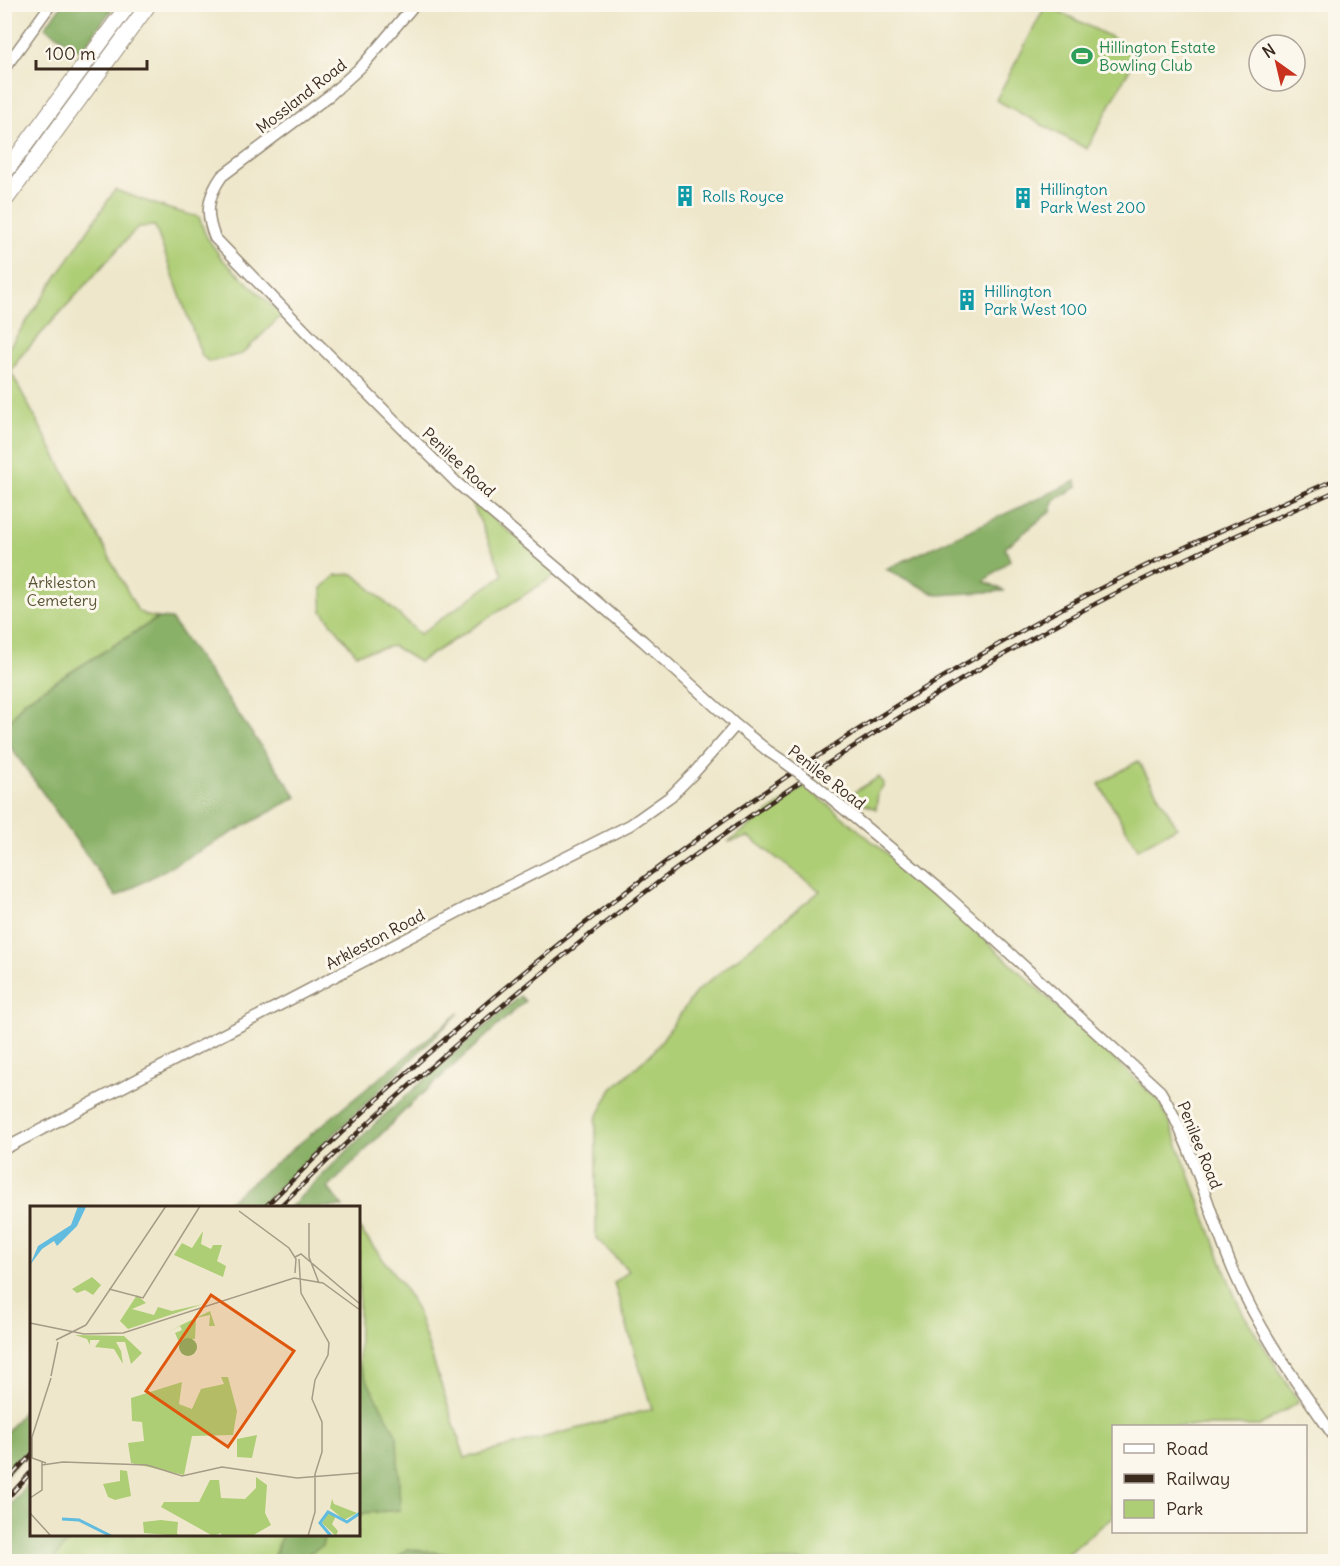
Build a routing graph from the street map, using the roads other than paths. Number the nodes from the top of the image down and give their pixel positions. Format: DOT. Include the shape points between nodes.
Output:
graph roads {
  1 [pos="51,4"];
  2 [pos="129,4"];
  3 [pos="149,4"];
  4 [pos="415,4"];
  5 [pos="4,69"];
  6 [pos="4,174"];
  7 [pos="4,202"];
  8 [pos="208,208"];
  9 [pos="736,725"];
  10 [pos="4,1149"];
  11 [pos="1335,1439"];
  1 -- 5 [label="street"];
  2 -- 6 [label="highway"];
  3 -- 7 [label="highway"];
  4 -- 8 [label="street, Mossland Road" via="363,65 330,96 222,176"];
  8 -- 9 [label="street, Penilee Road" via="215,238 225,250 409,436 457,483 643,640"];
  9 -- 10 [label="street, Arkleston Road" via="671,796 630,825"];
  9 -- 11 [label="street, Penilee Road, bridge" via="813,783 949,897 1160,1091 1182,1136 1254,1317"];
}
